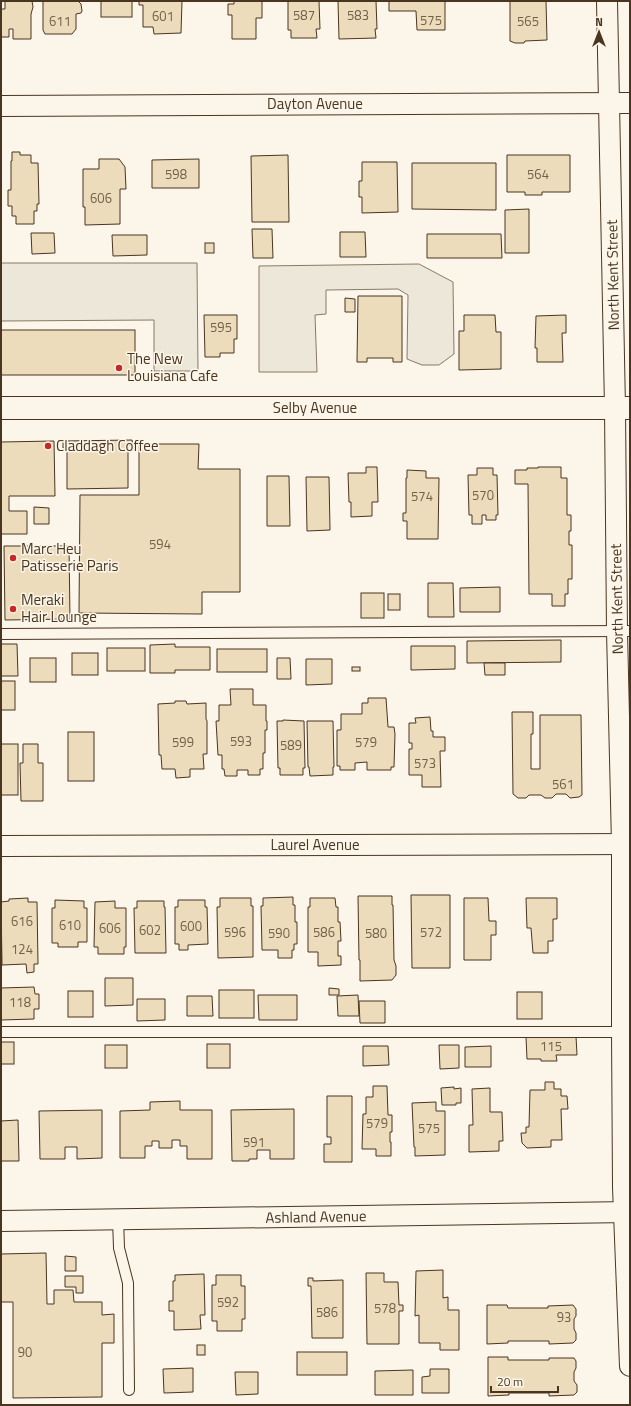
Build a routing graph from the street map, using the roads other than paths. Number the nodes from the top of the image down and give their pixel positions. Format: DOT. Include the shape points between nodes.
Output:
graph roads {
  1 [pos="608,1"];
  2 [pos="609,102"];
  3 [pos="630,102"];
  4 [pos="1,106"];
  5 [pos="1,408"];
  6 [pos="623,408"];
  7 [pos="623,631"];
  8 [pos="1,634"];
  9 [pos="626,844"];
  10 [pos="1,846"];
  11 [pos="1,1032"];
  12 [pos="626,1032"];
  13 [pos="627,1212"];
  14 [pos="118,1220"];
  15 [pos="1,1221"];
  16 [pos="630,1366"];
  17 [pos="129,1390"];
  1 -- 2 [label="street, North Kent Street"];
  2 -- 3 [label="street, Dayton Avenue"];
  2 -- 4 [label="street, Dayton Avenue"];
  2 -- 6 [label="street, North Kent Street"];
  5 -- 6 [label="street, Selby Avenue"];
  6 -- 7 [label="street, North Kent Street"];
  7 -- 8 [label="lane"];
  7 -- 9 [label="street, North Kent Street"];
  9 -- 10 [label="street, Laurel Avenue"];
  9 -- 12 [label="street, North Kent Street"];
  11 -- 12 [label="lane"];
  12 -- 13 [label="street, North Kent Street"];
  13 -- 14 [label="street, Ashland Avenue"];
  13 -- 16 [label="street, North Kent Street"];
  14 -- 15 [label="street, Ashland Avenue"];
  14 -- 17 [label="lane" via="119,1248 128,1283"];
}
